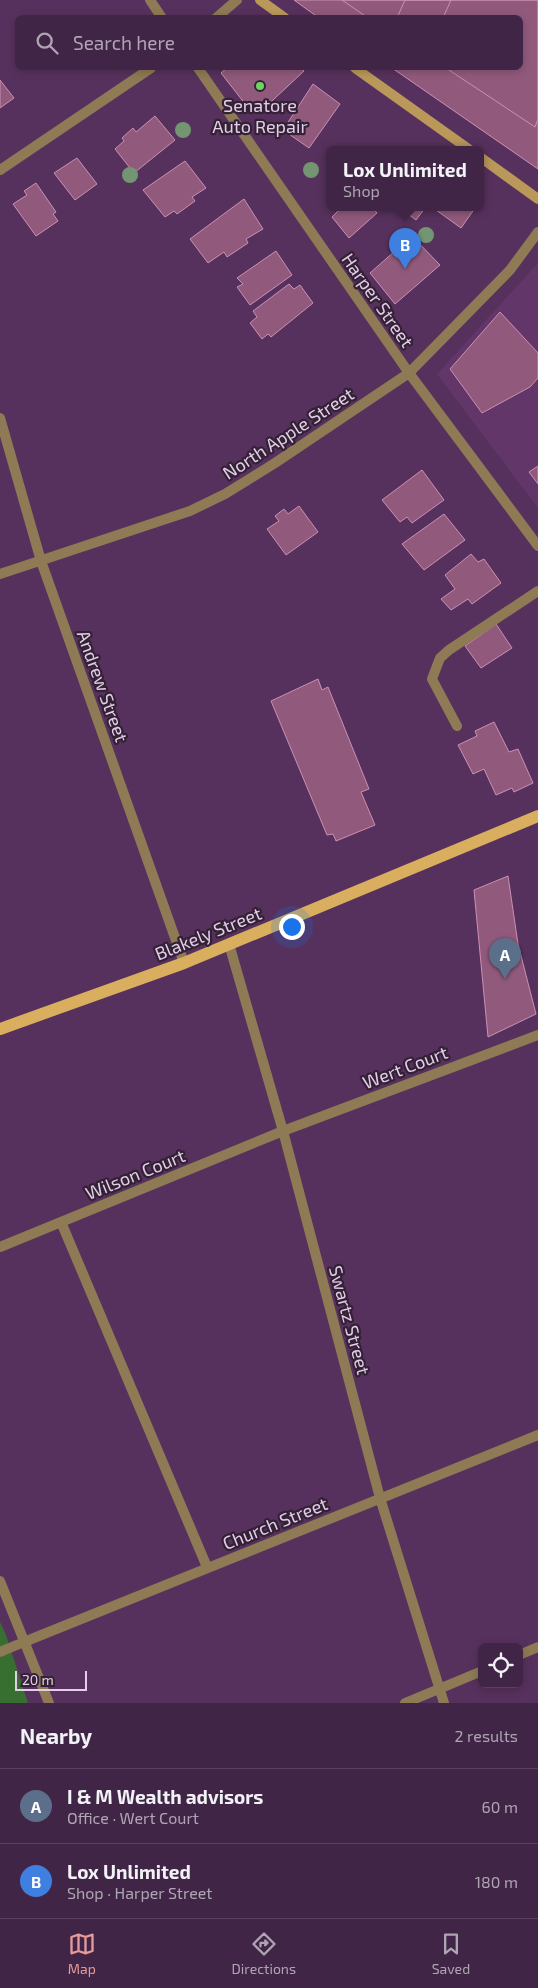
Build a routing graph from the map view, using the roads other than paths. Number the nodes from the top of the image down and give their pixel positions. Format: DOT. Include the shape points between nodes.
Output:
graph roads {
  1 [pos="150,0"];
  2 [pos="237,0"];
  3 [pos="260,0"];
  4 [pos="160,15"];
  5 [pos="220,15"];
  6 [pos="281,15"];
  7 [pos="148,70"];
  8 [pos="199,70"];
  9 [pos="358,70"];
  10 [pos="464,146"];
  11 [pos="484,160"];
  12 [pos="0,170"];
  13 [pos="538,199"];
  14 [pos="538,232"];
  15 [pos="409,373"];
  16 [pos="0,418"];
  17 [pos="538,546"];
  18 [pos="41,560"];
  19 [pos="0,574"];
  20 [pos="538,590"];
  21 [pos="457,726"];
  22 [pos="538,816"];
  23 [pos="229,944"];
  24 [pos="184,963"];
  25 [pos="0,1029"];
  26 [pos="538,1034"];
  27 [pos="283,1130"];
  28 [pos="61,1222"];
  29 [pos="0,1247"];
  30 [pos="538,1434"];
  31 [pos="380,1498"];
  32 [pos="207,1568"];
  33 [pos="0,1582"];
  34 [pos="24,1642"];
  35 [pos="538,1646"];
  36 [pos="0,1652"];
  37 [pos="523,1652"];
  38 [pos="478,1672"];
  39 [pos="440,1688"];
  40 [pos="49,1703"];
  41 [pos="405,1703"];
  42 [pos="444,1703"];
  1 -- 4 [label="street"];
  2 -- 5 [label="street"];
  3 -- 6 [label="main road"];
  7 -- 12 [label="street"];
  8 -- 15 [label="street, Harper Street"];
  9 -- 10 [label="main road"];
  11 -- 13 [label="main road"];
  14 -- 15 [label="street, North Apple Street" via="510,270"];
  15 -- 17 [label="street, Harper Street"];
  15 -- 18 [label="street, North Apple Street" via="225,494 190,511"];
  16 -- 18 [label="street, Andrew Street"];
  18 -- 19 [label="street, North Apple Street"];
  18 -- 24 [label="street, Andrew Street"];
  20 -- 21 [label="street" via="440,658 432,679"];
  22 -- 23 [label="main road, Blakely Street"];
  23 -- 24 [label="main road, Blakely Street"];
  23 -- 27 [label="street, Swartz Street"];
  24 -- 25 [label="main road, Blakely Street"];
  26 -- 27 [label="street, Wert Court"];
  27 -- 28 [label="street, Wilson Court"];
  27 -- 31 [label="street, Swartz Street"];
  28 -- 29 [label="street, Wilson Court"];
  28 -- 32 [label="street"];
  30 -- 31 [label="street, Church Street"];
  31 -- 32 [label="street, Church Street"];
  31 -- 39 [label="street, Swartz Street"];
  32 -- 34 [label="street, Church Street"];
  33 -- 34 [label="street"];
  34 -- 36 [label="street, Church Street"];
  34 -- 40 [label="street"];
  35 -- 37 [label="street"];
  38 -- 39 [label="street"];
  39 -- 41 [label="street"];
  39 -- 42 [label="street, Swartz Street"];
}
